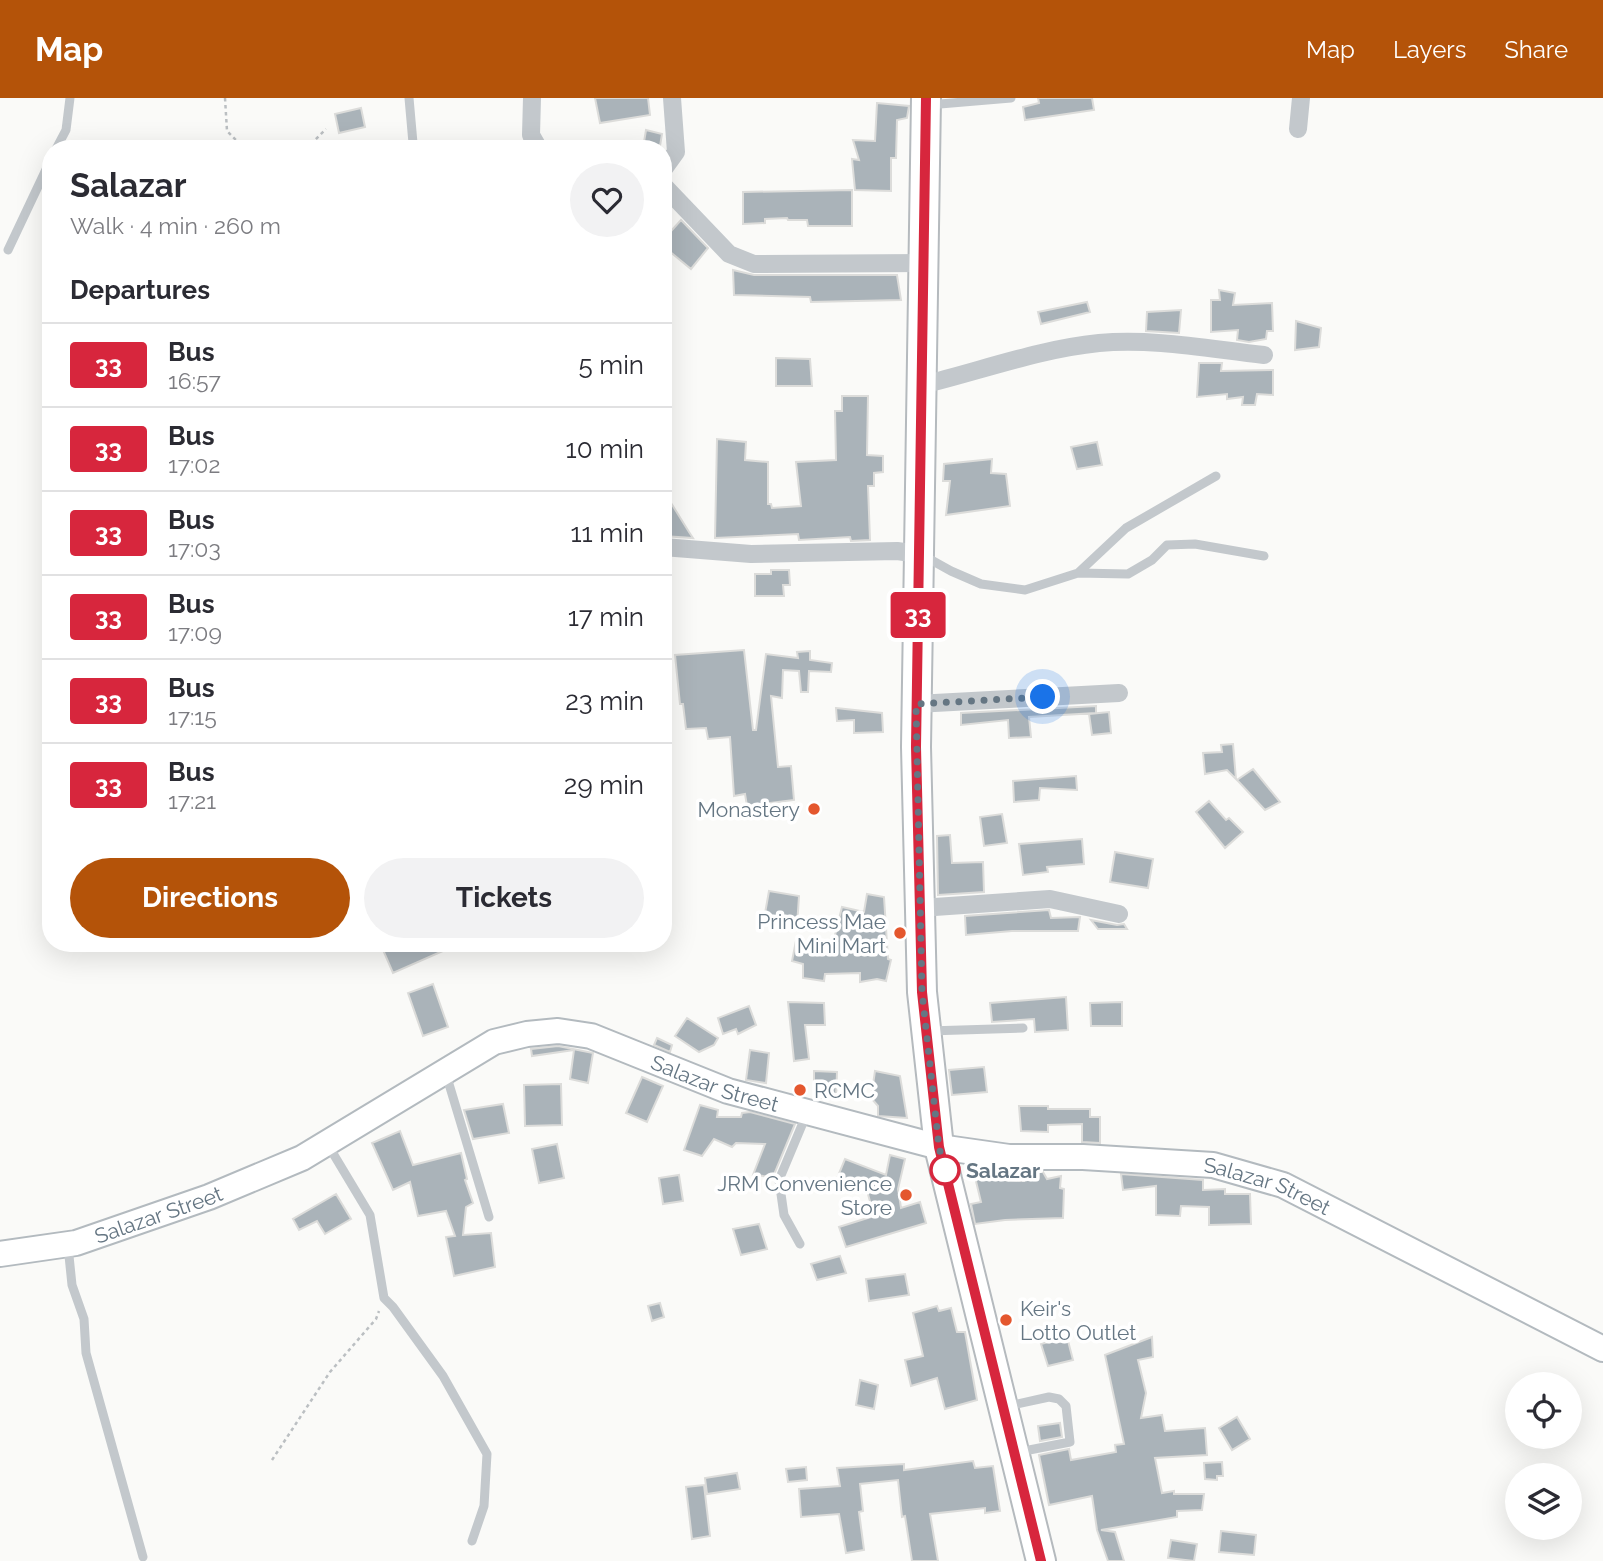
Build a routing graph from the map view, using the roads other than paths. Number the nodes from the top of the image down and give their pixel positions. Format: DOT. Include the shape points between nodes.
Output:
graph roads {
  1 [pos="70,98"];
  2 [pos="409,98"];
  3 [pos="532,98"];
  4 [pos="672,98"];
  5 [pos="1011,98"];
  6 [pos="1301,98"];
  7 [pos="926,102"];
  8 [pos="1298,129"];
  9 [pos="61,140"];
  10 [pos="413,140"];
  11 [pos="534,140"];
  12 [pos="672,158"];
  13 [pos="42,178"];
  14 [pos="672,194"];
  15 [pos="8,250"];
  16 [pos="924,263"];
  17 [pos="1264,355"];
  18 [pos="922,385"];
  19 [pos="1216,476"];
  20 [pos="672,548"];
  21 [pos="919,554"];
  22 [pos="1264,556"];
  23 [pos="1078,573"];
  24 [pos="1119,693"];
  25 [pos="916,704"];
  26 [pos="920,908"];
  27 [pos="1119,914"];
  28 [pos="1023,1028"];
  29 [pos="926,1031"];
  30 [pos="445,1071"];
  31 [pos="807,1113"];
  32 [pos="327,1144"];
  33 [pos="939,1147"];
  34 [pos="489,1217"];
  35 [pos="68,1244"];
  36 [pos="800,1244"];
  37 [pos="0,1254"];
  38 [pos="1603,1349"];
  39 [pos="1003,1407"];
  40 [pos="1014,1453"];
  41 [pos="472,1541"];
  42 [pos="143,1557"];
  43 [pos="1041,1561"];
  1 -- 9 [label="lane"];
  2 -- 10 [label="lane"];
  3 -- 11 [label="street"];
  4 -- 12 [label="street" via="676,152"];
  5 -- 7 [label="lane"];
  6 -- 8 [label="street"];
  7 -- 16 [label="main road"];
  13 -- 15 [label="lane"];
  14 -- 16 [label="street" via="729,254 754,264"];
  16 -- 18 [label="main road"];
  17 -- 18 [label="street" via="1149,342 1100,343 1055,350"];
  18 -- 21 [label="main road"];
  19 -- 23 [label="lane" via="1126,528"];
  20 -- 21 [label="street" via="751,554"];
  21 -- 23 [label="lane" via="981,584 1025,590"];
  21 -- 25 [label="main road"];
  22 -- 23 [label="lane" via="1195,544 1167,545 1128,574"];
  24 -- 25 [label="street"];
  25 -- 26 [label="main road"];
  26 -- 27 [label="street" via="1050,899"];
  26 -- 29 [label="main road"];
  28 -- 29 [label="lane"];
  29 -- 33 [label="main road"];
  30 -- 31 [label="street, Salazar Street" via="494,1042 558,1031 591,1036 727,1091"];
  30 -- 32 [label="street, Salazar Street"];
  30 -- 34 [label="lane"];
  31 -- 33 [label="street, Salazar Street"];
  31 -- 36 [label="lane" via="779,1180 784,1215"];
  32 -- 35 [label="street, Salazar Street" via="209,1197"];
  32 -- 41 [label="lane" via="370,1215 384,1298 443,1376 486,1454 484,1506"];
  33 -- 38 [label="street, Salazar Street" via="1009,1157 1213,1165 1283,1185"];
  33 -- 39 [label="main road"];
  35 -- 37 [label="street, Salazar Street"];
  35 -- 42 [label="lane" via="72,1285 84,1319 86,1353"];
  39 -- 40 [label="main road"];
  39 -- 40 [label="lane" via="1049,1397 1066,1406 1070,1442"];
  40 -- 43 [label="main road"];
}
